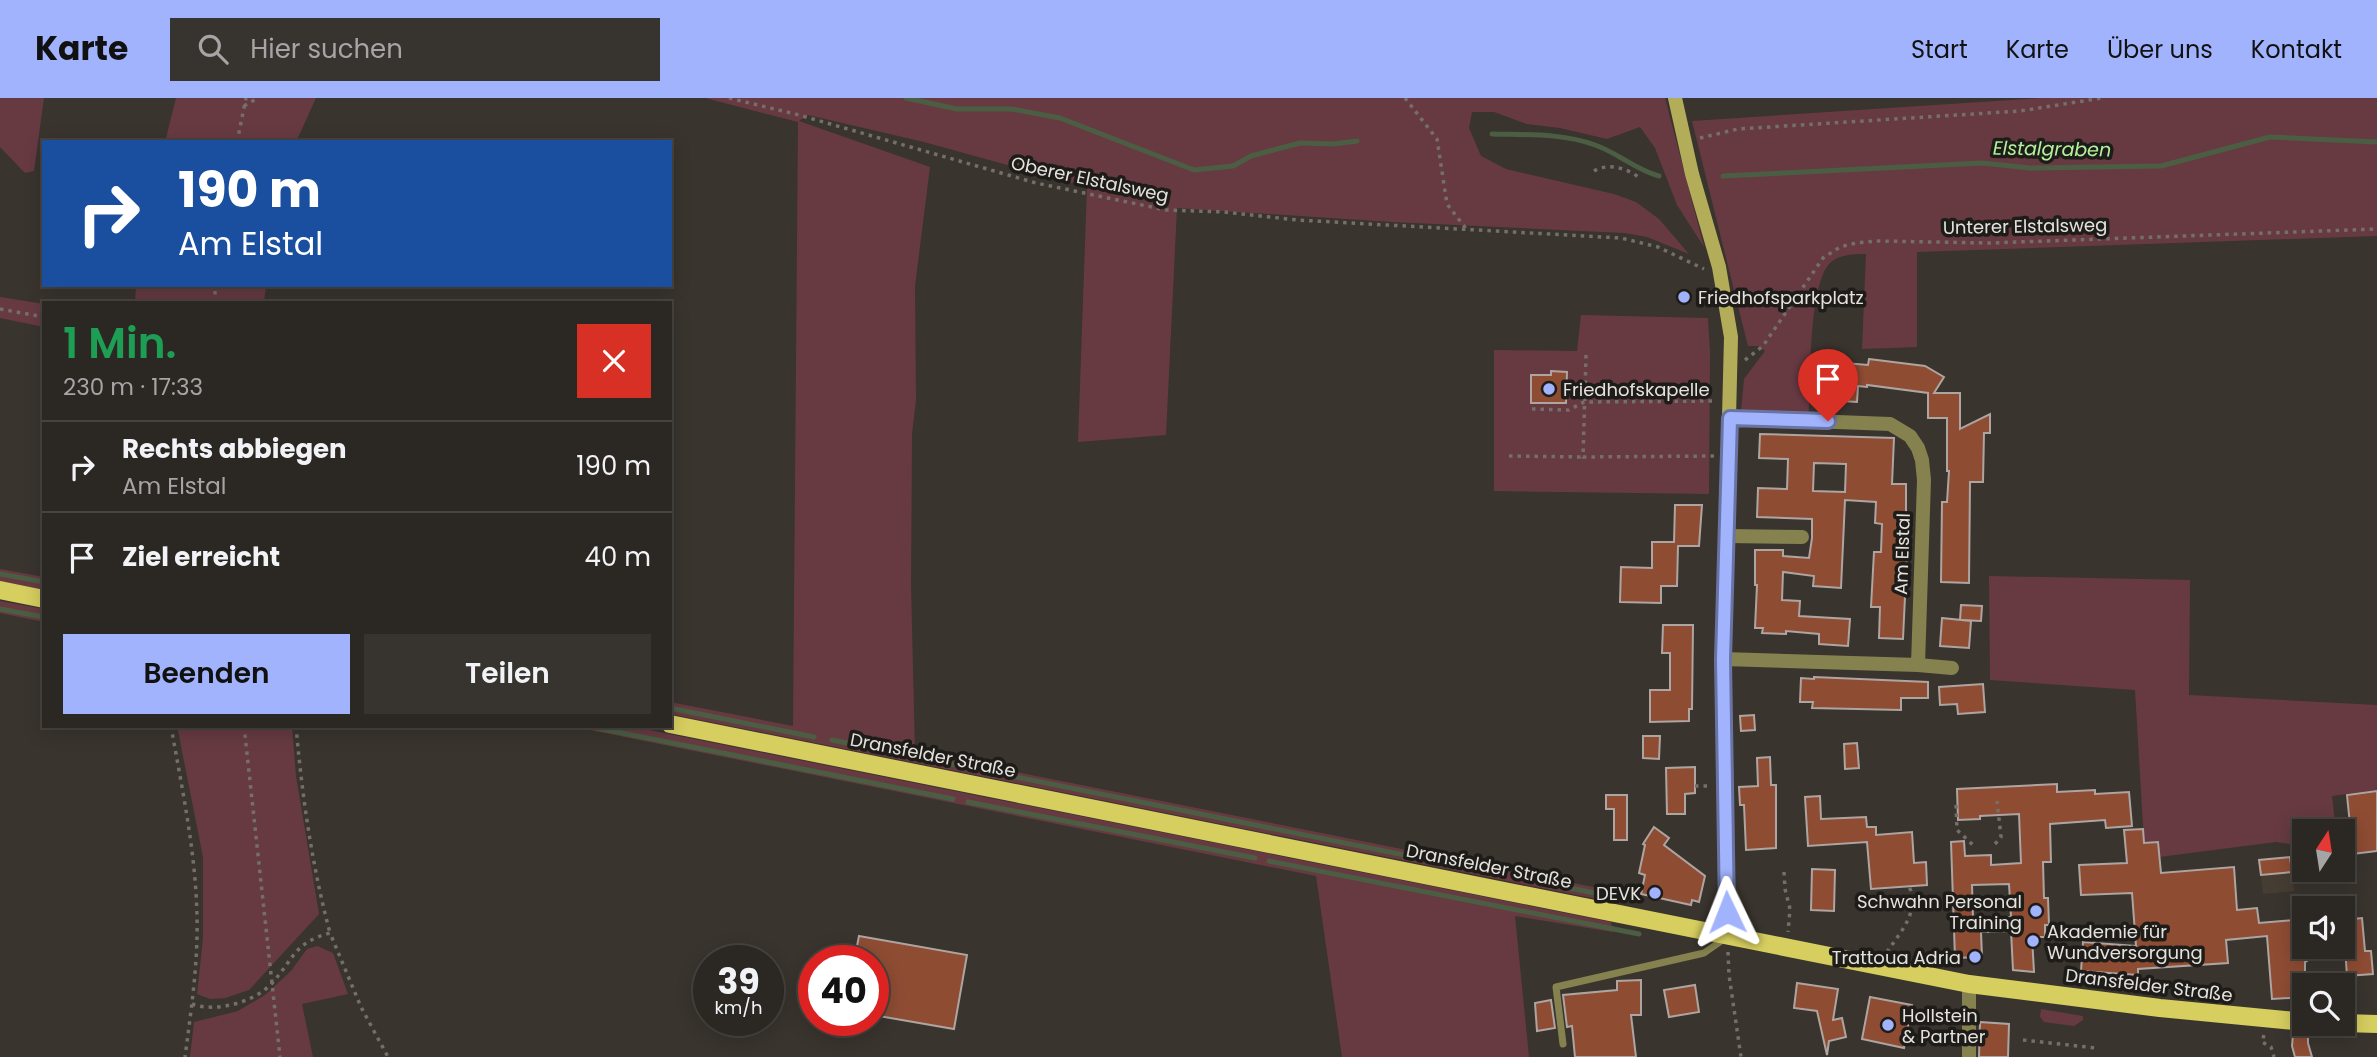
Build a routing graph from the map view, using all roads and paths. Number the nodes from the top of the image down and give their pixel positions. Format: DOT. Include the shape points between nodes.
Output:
graph roads {
  1 [pos="246,98"];
  2 [pos="258,98"];
  3 [pos="729,98"];
  4 [pos="1405,98"];
  5 [pos="1675,98"];
  6 [pos="2102,98"];
  7 [pos="244,106"];
  8 [pos="1703,138"];
  9 [pos="237,140"];
  10 [pos="1594,171"];
  11 [pos="1641,179"];
  12 [pos="2377,229"];
  13 [pos="1467,230"];
  14 [pos="1706,270"];
  15 [pos="0,309"];
  16 [pos="42,317"];
  17 [pos="1586,355"];
  18 [pos="1732,369"];
  19 [pos="1731,401"];
  20 [pos="1584,402"];
  21 [pos="1532,409"];
  22 [pos="1730,418"];
  23 [pos="1509,456"];
  24 [pos="1729,456"];
  25 [pos="1583,457"];
  26 [pos="1727,536"];
  27 [pos="1802,537"];
  28 [pos="0,590"];
  29 [pos="42,598"];
  30 [pos="1723,659"];
  31 [pos="1917,665"];
  32 [pos="1952,668"];
  33 [pos="672,724"];
  34 [pos="171,728"];
  35 [pos="244,728"];
  36 [pos="296,728"];
  37 [pos="1997,801"];
  38 [pos="1956,805"];
  39 [pos="1996,844"];
  40 [pos="1973,845"];
  41 [pos="1784,872"];
  42 [pos="1909,886"];
  43 [pos="330,933"];
  44 [pos="1788,934"];
  45 [pos="1728,936"];
  46 [pos="1886,954"];
  47 [pos="272,984"];
  48 [pos="1969,984"];
  49 [pos="192,1004"];
  50 [pos="2267,1020"];
  51 [pos="2292,1021"];
  52 [pos="2355,1023"];
  53 [pos="2377,1024"];
  54 [pos="2023,1040"];
  55 [pos="1563,1044"];
  56 [pos="2096,1048"];
  57 [pos="185,1057"];
  58 [pos="280,1057"];
  59 [pos="388,1057"];
  60 [pos="1741,1057"];
  61 [pos="1969,1057"];
  62 [pos="2274,1057"];
  1 -- 7 [label="path"];
  2 -- 7 [label="path"];
  3 -- 13 [label="path, Oberer Elstalsweg" via="1036,183 1166,210"];
  4 -- 13 [label="path" via="1437,139 1447,204"];
  5 -- 18 [label="street" via="1722,279"];
  6 -- 8 [label="path" via="2020,111 1738,129"];
  7 -- 9 [label="path"];
  10 -- 11 [label="path" via="1613,167"];
  12 -- 18 [label="path, Unterer Elstalsweg" via="1990,243 1856,243 1823,258 1763,346"];
  13 -- 14 [label="path, Oberer Elstalsweg" via="1621,239 1658,247"];
  15 -- 16 [label="path"];
  17 -- 20 [label="path"];
  18 -- 19 [label="street"];
  19 -- 20 [label="path"];
  19 -- 22 [label="street"];
  20 -- 21 [label="path" via="1569,410"];
  20 -- 25 [label="path"];
  22 -- 24 [label="street"];
  22 -- 31 [label="street, Am Elstal" via="1877,422 1910,436 1918,448 1924,480"];
  23 -- 25 [label="path"];
  24 -- 25 [label="path"];
  24 -- 26 [label="street"];
  26 -- 27 [label="street"];
  26 -- 30 [label="street"];
  28 -- 29 [label="main road"];
  30 -- 31 [label="street"];
  30 -- 45 [label="street"];
  31 -- 32 [label="street"];
  33 -- 45 [label="main road, Dransfelder Straße"];
  34 -- 49 [label="path" via="192,850 197,919"];
  35 -- 47 [label="path"];
  36 -- 43 [label="path"];
  37 -- 39 [label="path" via="2001,837"];
  38 -- 40 [label="path" via="1956,830"];
  41 -- 44 [label="path" via="1790,909"];
  42 -- 46 [label="path" via="1913,912"];
  43 -- 47 [label="path" via="298,948"];
  43 -- 59 [label="path" via="360,1007"];
  45 -- 48 [label="main road, Dransfelder Straße"];
  45 -- 55 [label="lane" via="1704,953 1556,987"];
  45 -- 60 [label="path"];
  47 -- 49 [label="path" via="225,1007 205,1009"];
  47 -- 58 [label="path"];
  48 -- 50 [label="main road, Dransfelder Straße"];
  48 -- 61 [label="street"];
  49 -- 57 [label="path"];
  50 -- 51 [label="main road, Dransfelder Straße"];
  50 -- 62 [label="path" via="2262,1042 2271,1047"];
  52 -- 53 [label="main road"];
  54 -- 56 [label="path"];
}
